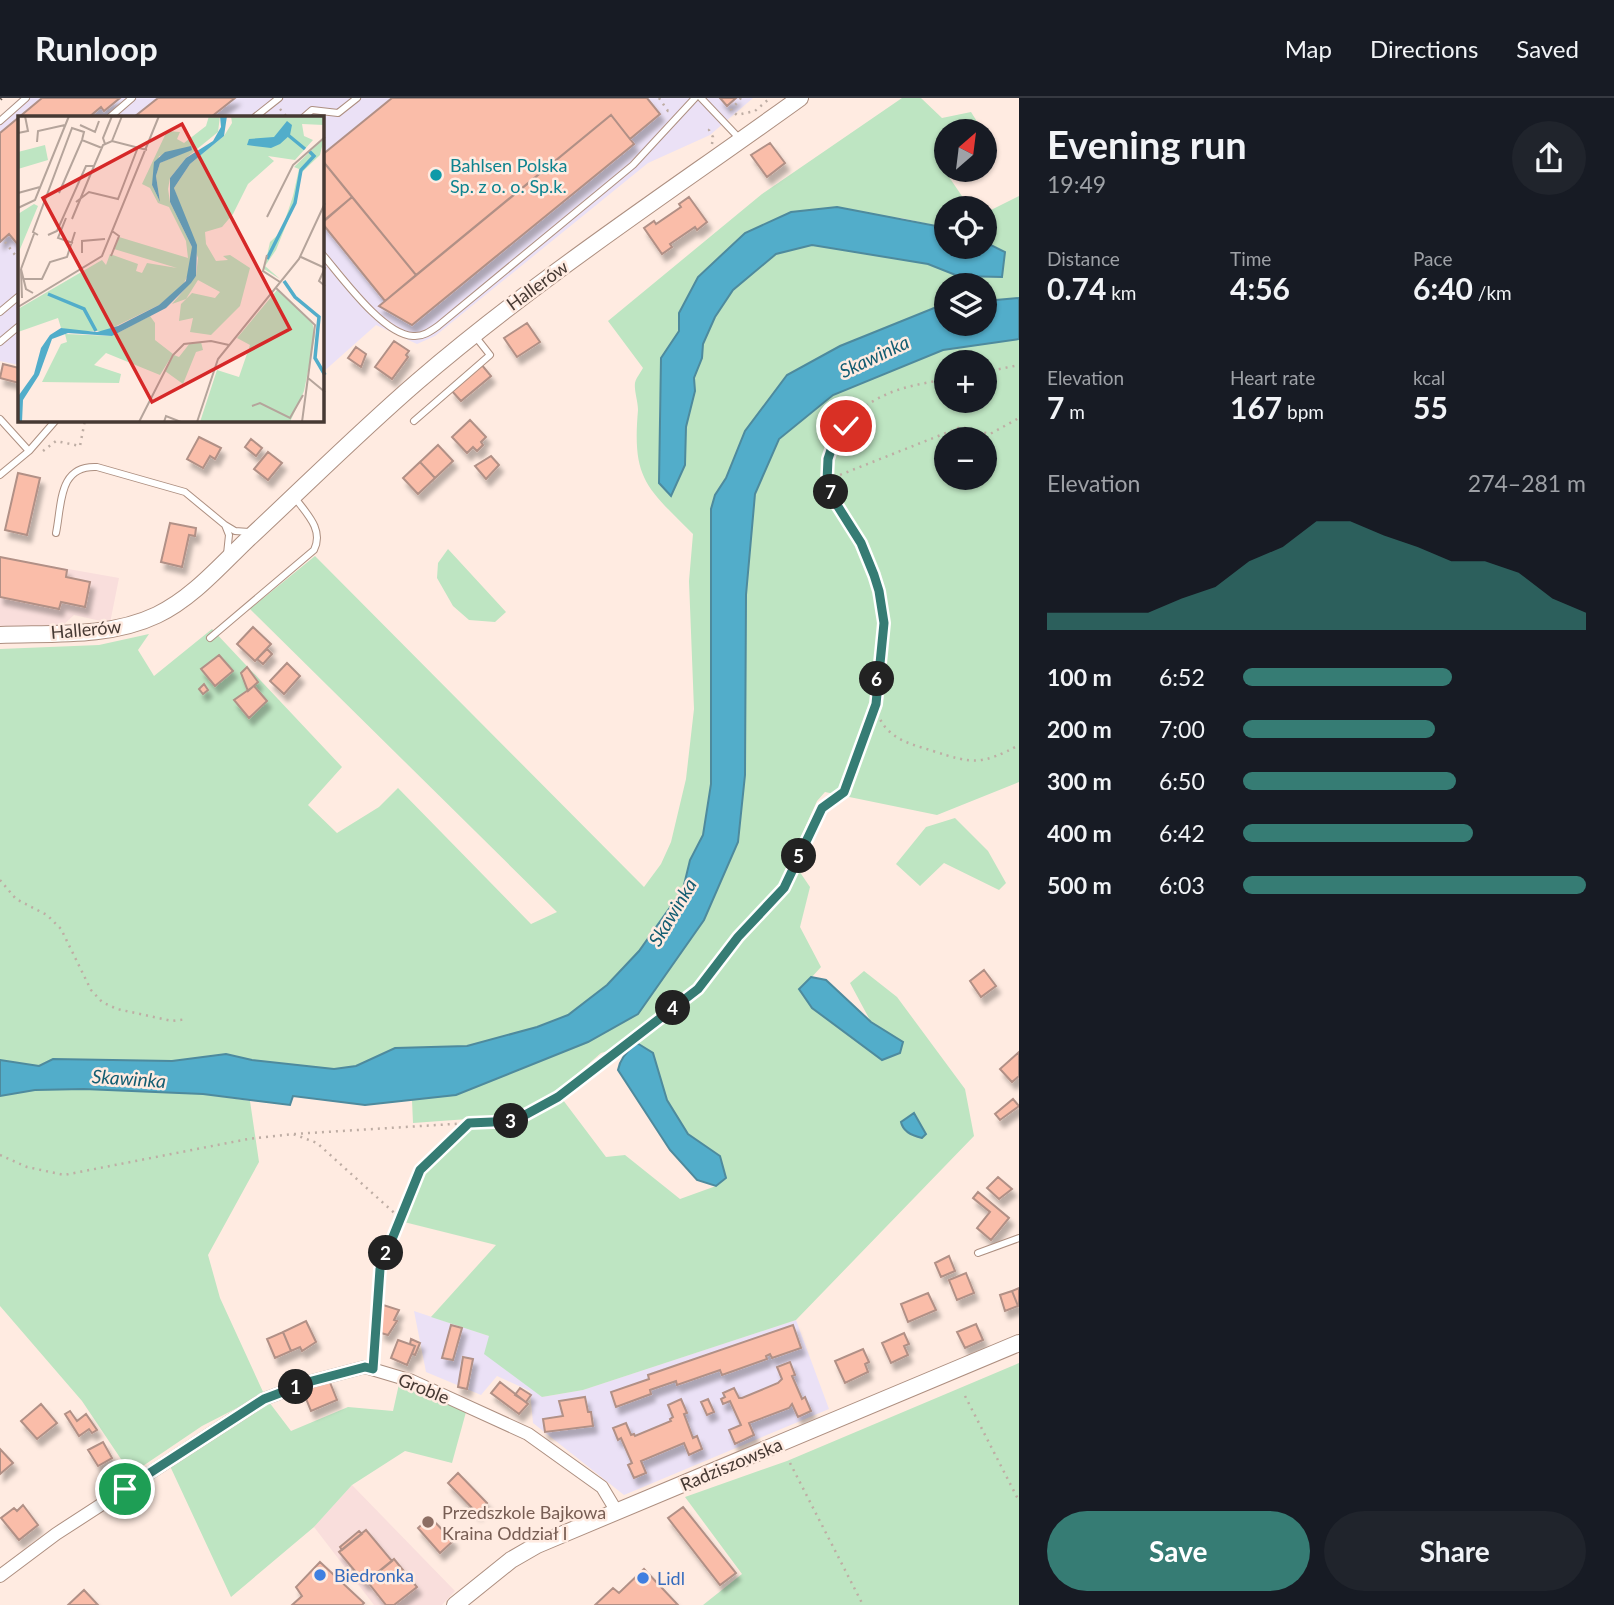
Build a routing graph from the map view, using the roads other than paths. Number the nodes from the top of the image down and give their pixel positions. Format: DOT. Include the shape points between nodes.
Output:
graph roads {
  1 [pos="26,98"];
  2 [pos="132,98"];
  3 [pos="279,98"];
  4 [pos="357,98"];
  5 [pos="695,98"];
  6 [pos="701,98"];
  7 [pos="800,98"];
  8 [pos="111,116"];
  9 [pos="257,116"];
  10 [pos="305,116"];
  11 [pos="0,121"];
  12 [pos="741,139"];
  13 [pos="324,256"];
  14 [pos="18,297"];
  15 [pos="0,312"];
  16 [pos="18,327"];
  17 [pos="474,334"];
  18 [pos="0,342"];
  19 [pos="0,419"];
  20 [pos="414,421"];
  21 [pos="54,422"];
  22 [pos="29,451"];
  23 [pos="0,475"];
  24 [pos="294,496"];
  25 [pos="225,525"];
  26 [pos="261,527"];
  27 [pos="57,533"];
  28 [pos="225,561"];
  29 [pos="0,635"];
  30 [pos="210,638"];
  31 [pos="1019,1238"];
  32 [pos="978,1253"];
  33 [pos="1019,1343"];
  34 [pos="617,1512"];
  35 [pos="0,1577"];
  36 [pos="455,1605"];
  1 -- 11 [label="lane"];
  2 -- 8 [label="lane"];
  3 -- 9 [label="lane"];
  4 -- 10 [label="lane" via="338,113 312,110"];
  5 -- 13 [label="lane" via="633,165 425,334 412,336 372,313"];
  6 -- 12 [label="lane"];
  7 -- 12 [label="street, Hallerów"];
  12 -- 17 [label="street, Hallerów"];
  14 -- 15 [label="lane"];
  16 -- 18 [label="lane"];
  17 -- 20 [label="lane" via="489,355"];
  17 -- 24 [label="street, Hallerów"];
  19 -- 22 [label="lane"];
  21 -- 22 [label="lane"];
  22 -- 23 [label="lane"];
  24 -- 26 [label="street, Hallerów"];
  24 -- 30 [label="lane" via="317,530 314,550"];
  25 -- 26 [label="lane" via="244,533"];
  25 -- 27 [label="lane" via="185,492 87,466 69,476 65,484"];
  25 -- 28 [label="lane" via="229,535"];
  26 -- 28 [label="street, Hallerów"];
  28 -- 29 [label="street, Hallerów" via="173,605 141,622 104,630"];
  31 -- 32 [label="lane"];
  33 -- 34 [label="street, Radziszowska"];
  34 -- 35 [label="street, Groble" via="601,1487 528,1434 412,1381 365,1367 264,1399 56,1534"];
  34 -- 36 [label="street, Radziszowska" via="537,1545"];
}
